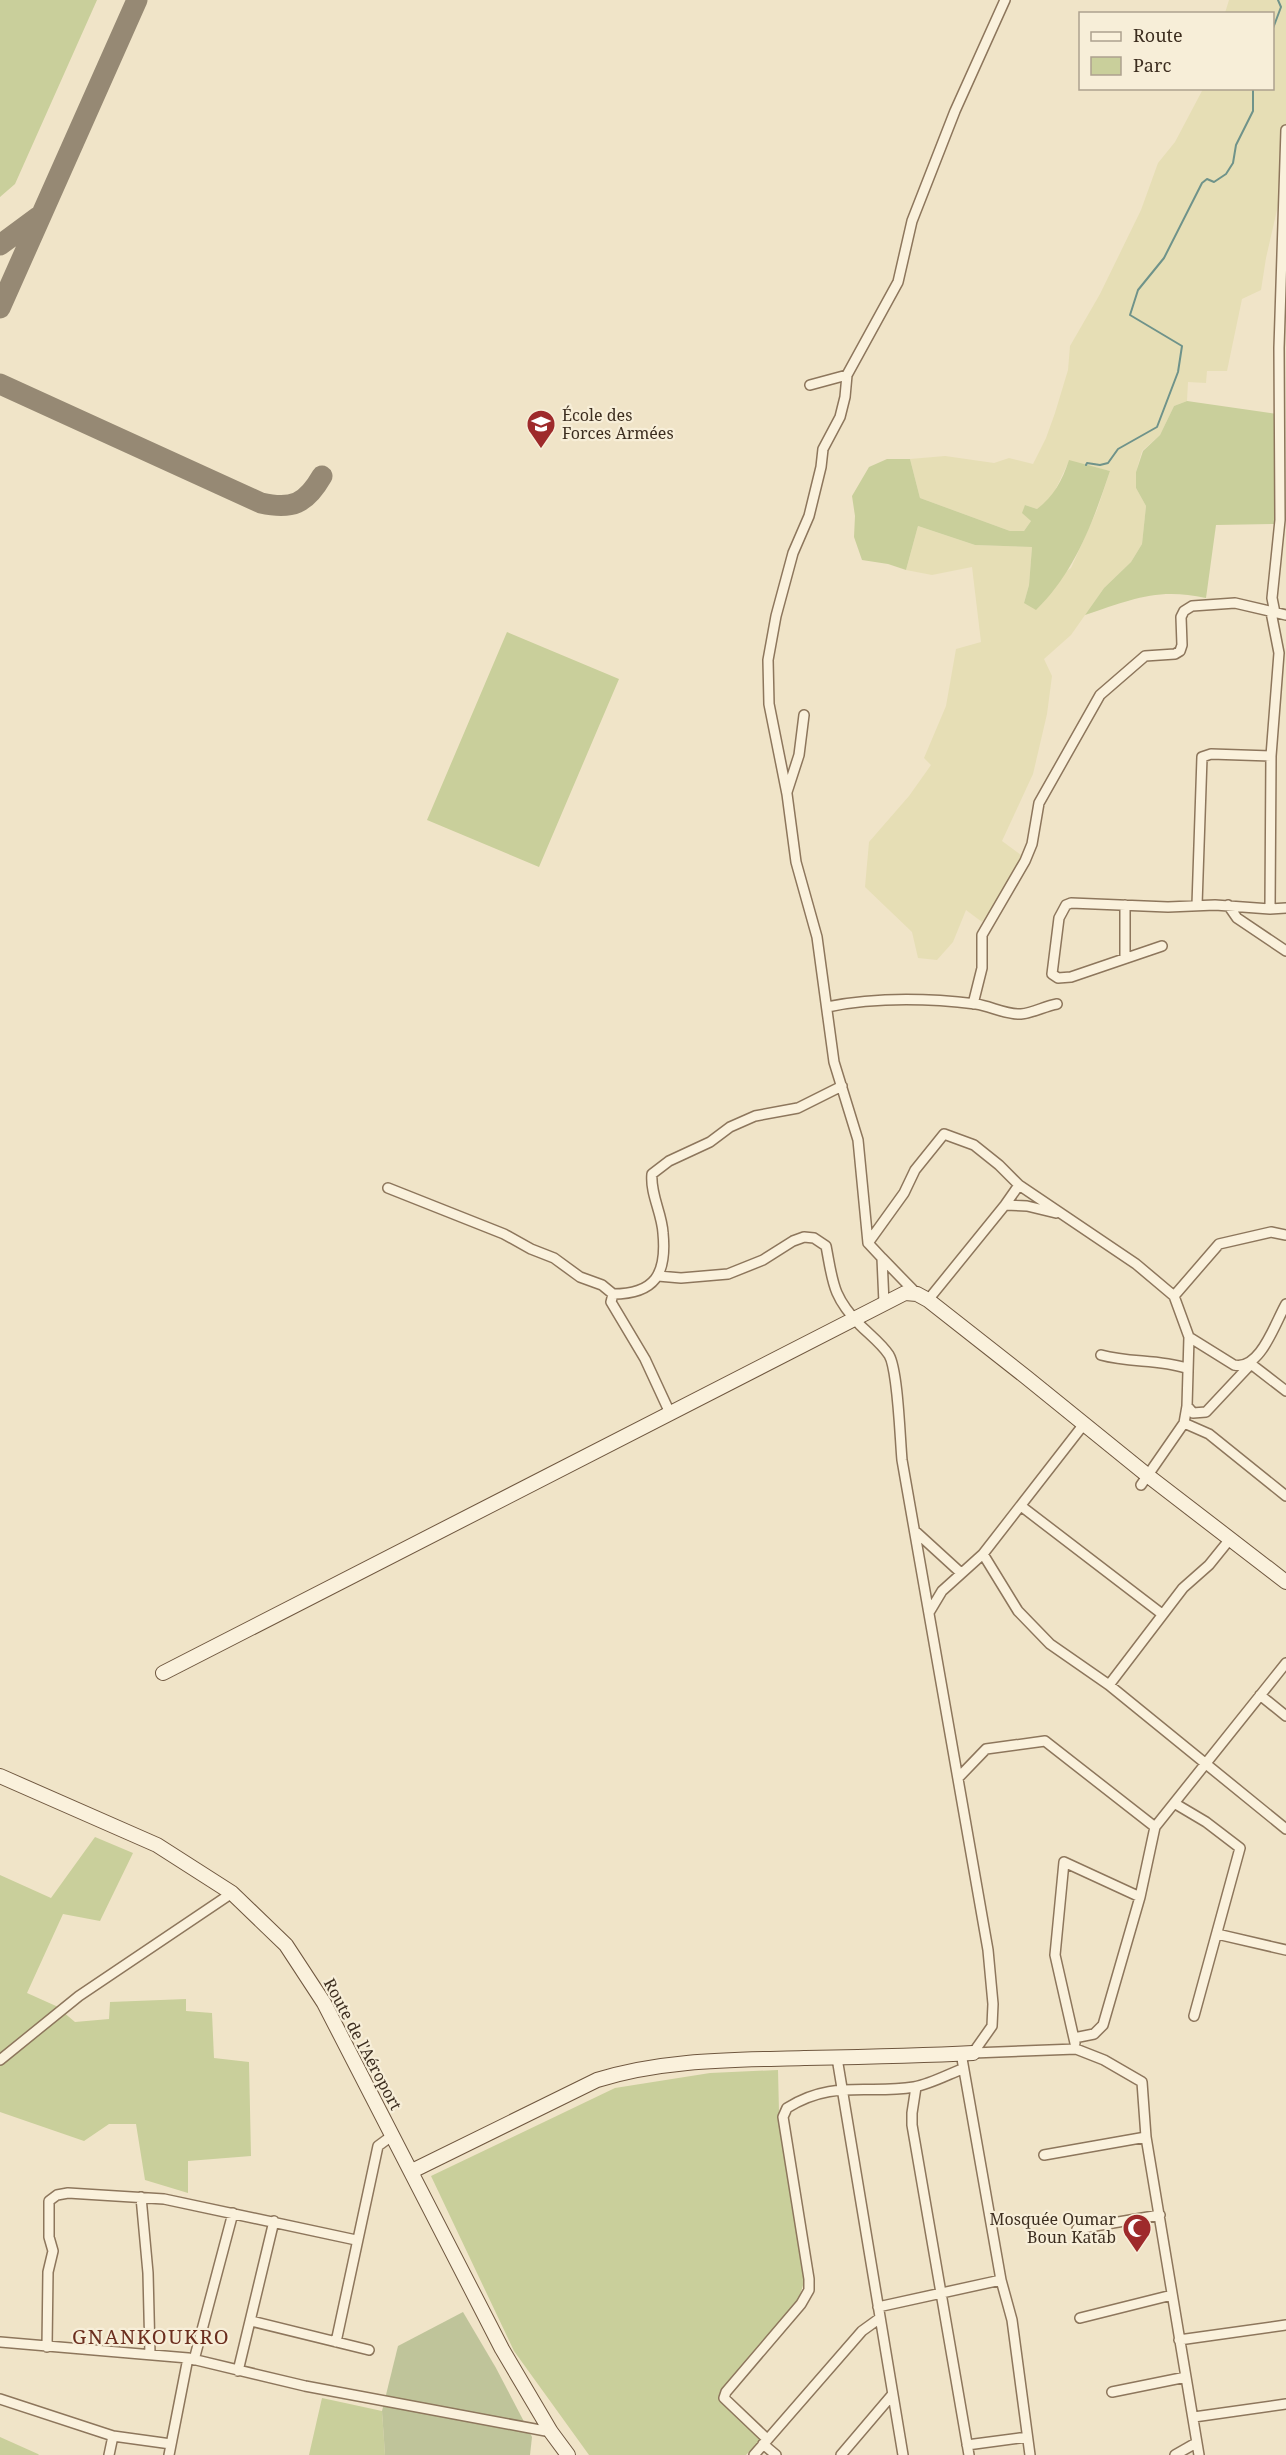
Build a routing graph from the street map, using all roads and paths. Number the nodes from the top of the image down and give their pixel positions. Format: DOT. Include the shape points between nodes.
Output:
graph roads {
  1 [pos="1005,0"];
  2 [pos="1286,130"];
  3 [pos="1283,348"];
  4 [pos="847,375"];
  5 [pos="810,385"];
  6 [pos="1282,427"];
  7 [pos="1273,613"];
  8 [pos="1286,615"];
  9 [pos="1281,687"];
  10 [pos="804,715"];
  11 [pos="1271,756"];
  12 [pos="787,794"];
  13 [pos="1125,905"];
  14 [pos="1197,905"];
  15 [pos="1228,906"];
  16 [pos="1286,908"];
  17 [pos="1270,909"];
  18 [pos="1162,945"];
  19 [pos="1286,951"];
  20 [pos="1125,957"];
  21 [pos="973,1004"];
  22 [pos="1057,1004"];
  23 [pos="827,1007"];
  24 [pos="842,1086"];
  25 [pos="1019,1185"];
  26 [pos="388,1188"];
  27 [pos="1005,1205"];
  28 [pos="1061,1215"];
  29 [pos="1286,1235"];
  30 [pos="868,1243"];
  31 [pos="882,1258"];
  32 [pos="658,1276"];
  33 [pos="614,1294"];
  34 [pos="1174,1296"];
  35 [pos="922,1297"];
  36 [pos="884,1303"];
  37 [pos="1286,1305"];
  38 [pos="853,1318"];
  39 [pos="1188,1337"];
  40 [pos="1101,1355"];
  41 [pos="1251,1364"];
  42 [pos="1186,1368"];
  43 [pos="1286,1391"];
  44 [pos="1187,1406"];
  45 [pos="670,1413"];
  46 [pos="1184,1423"];
  47 [pos="1084,1424"];
  48 [pos="1144,1480"];
  49 [pos="1286,1496"];
  50 [pos="1022,1506"];
  51 [pos="915,1531"];
  52 [pos="1230,1539"];
  53 [pos="983,1554"];
  54 [pos="961,1573"];
  55 [pos="1286,1582"];
  56 [pos="930,1611"];
  57 [pos="1162,1614"];
  58 [pos="1286,1663"];
  59 [pos="163,1673"];
  60 [pos="1109,1685"];
  61 [pos="1260,1695"];
  62 [pos="1286,1716"];
  63 [pos="1206,1763"];
  64 [pos="0,1776"];
  65 [pos="959,1777"];
  66 [pos="1174,1803"];
  67 [pos="1155,1827"];
  68 [pos="1286,1829"];
  69 [pos="232,1893"];
  70 [pos="1140,1897"];
  71 [pos="1217,1934"];
  72 [pos="1286,1950"];
  73 [pos="1194,2016"];
  74 [pos="1074,2038"];
  75 [pos="1076,2049"];
  76 [pos="967,2053"];
  77 [pos="837,2058"];
  78 [pos="0,2060"];
  79 [pos="962,2069"];
  80 [pos="916,2087"];
  81 [pos="842,2088"];
  82 [pos="393,2134"];
  83 [pos="1146,2137"];
  84 [pos="1044,2155"];
  85 [pos="412,2171"];
  86 [pos="141,2197"];
  87 [pos="233,2213"];
  88 [pos="1160,2216"];
  89 [pos="274,2221"];
  90 [pos="1077,2229"];
  91 [pos="356,2240"];
  92 [pos="1001,2280"];
  93 [pos="940,2292"];
  94 [pos="1172,2295"];
  95 [pos="878,2307"];
  96 [pos="880,2318"];
  97 [pos="1080,2318"];
  98 [pos="251,2320"];
  99 [pos="1286,2325"];
  100 [pos="1179,2340"];
  101 [pos="0,2342"];
  102 [pos="336,2342"];
  103 [pos="47,2347"];
  104 [pos="369,2350"];
  105 [pos="150,2354"];
  106 [pos="191,2359"];
  107 [pos="238,2371"];
  108 [pos="1186,2377"];
  109 [pos="1112,2392"];
  110 [pos="892,2395"];
  111 [pos="0,2399"];
  112 [pos="1286,2404"];
  113 [pos="1194,2417"];
  114 [pos="551,2432"];
  115 [pos="113,2436"];
  116 [pos="1027,2437"];
  117 [pos="765,2442"];
  118 [pos="1196,2443"];
  119 [pos="968,2450"];
  120 [pos="171,2452"];
  121 [pos="109,2455"];
  122 [pos="568,2455"];
  123 [pos="754,2455"];
  124 [pos="776,2455"];
  125 [pos="841,2455"];
  126 [pos="903,2455"];
  127 [pos="1030,2455"];
  128 [pos="1175,2455"];
  129 [pos="1199,2455"];
  1 -- 4 [label="street" via="912,221 898,282"];
  2 -- 3 [label="street"];
  3 -- 6 [label="street"];
  4 -- 5 [label="street"];
  4 -- 12 [label="street" via="840,417 823,449 808,516 776,616 768,660 769,704"];
  6 -- 7 [label="street"];
  7 -- 8 [label="street"];
  7 -- 9 [label="street"];
  7 -- 21 [label="street" via="1234,603 1192,606 1181,617 1180,651 1145,656 1100,695 1039,803 1025,861 982,935 982,968"];
  9 -- 11 [label="street"];
  10 -- 12 [label="street" via="799,755"];
  11 -- 14 [label="street" via="1202,757"];
  11 -- 17 [label="street"];
  12 -- 23 [label="street" via="796,862 817,937"];
  13 -- 14 [label="street"];
  13 -- 20 [label="street"];
  13 -- 20 [label="street" via="1066,905 1059,918 1052,974 1058,978 1071,977"];
  14 -- 15 [label="street"];
  15 -- 17 [label="street"];
  15 -- 19 [label="street" via="1238,918"];
  16 -- 17 [label="street"];
  18 -- 20 [label="street"];
  21 -- 22 [label="street" via="1022,1014"];
  21 -- 23 [label="street" via="861,1000"];
  23 -- 24 [label="street" via="834,1062"];
  24 -- 30 [label="street" via="858,1140"];
  24 -- 32 [label="street" via="798,1108 755,1116 730,1127 652,1174 663,1233"];
  25 -- 27 [label="street"];
  25 -- 28 [label="street"];
  25 -- 30 [label="street" via="974,1145 944,1134 915,1170 901,1198"];
  26 -- 33 [label="street" via="504,1234"];
  27 -- 28 [label="street"];
  27 -- 35 [label="street"];
  28 -- 34 [label="street" via="1136,1264"];
  29 -- 34 [label="street" via="1271,1232 1219,1244"];
  30 -- 31 [label="street"];
  31 -- 35 [label="street"];
  31 -- 36 [label="street"];
  32 -- 33 [label="street" via="634,1294"];
  32 -- 38 [label="street" via="728,1274 763,1260 793,1241 814,1238 826,1246 832,1283"];
  33 -- 45 [label="street" via="611,1302 645,1359"];
  34 -- 39 [label="street"];
  35 -- 36 [label="street" via="904,1293"];
  35 -- 47 [label="street"];
  36 -- 38 [label="street"];
  37 -- 41 [label="street"];
  38 -- 45 [label="street"];
  38 -- 51 [label="street" via="889,1355"];
  39 -- 41 [label="street" via="1234,1365"];
  39 -- 42 [label="street"];
  40 -- 42 [label="street" via="1121,1361 1168,1362"];
  41 -- 43 [label="street"];
  41 -- 44 [label="street" via="1206,1412 1193,1413"];
  42 -- 44 [label="street"];
  44 -- 46 [label="street"];
  45 -- 59 [label="street"];
  46 -- 48 [label="street"];
  46 -- 49 [label="street" via="1209,1434"];
  47 -- 48 [label="street"];
  47 -- 50 [label="street"];
  48 -- 52 [label="street"];
  50 -- 53 [label="street"];
  50 -- 57 [label="street"];
  51 -- 54 [label="street"];
  51 -- 56 [label="street"];
  52 -- 55 [label="street"];
  52 -- 57 [label="street"];
  53 -- 54 [label="street"];
  53 -- 60 [label="street" via="1018,1611 1050,1644"];
  54 -- 56 [label="street" via="942,1591"];
  56 -- 65 [label="street"];
  57 -- 60 [label="street"];
  58 -- 61 [label="street"];
  60 -- 63 [label="street"];
  61 -- 62 [label="street"];
  61 -- 63 [label="street"];
  63 -- 66 [label="street"];
  63 -- 68 [label="street"];
  64 -- 69 [label="street, Route de l'Aéroport" via="157,1845"];
  65 -- 67 [label="street" via="986,1749 1045,1741"];
  65 -- 76 [label="street" via="988,1950 993,2004 992,2026"];
  66 -- 67 [label="street"];
  66 -- 71 [label="street" via="1240,1848"];
  67 -- 70 [label="street"];
  69 -- 78 [label="street" via="79,1996"];
  69 -- 82 [label="street, Route de l'Aéroport" via="286,1945 302,1967"];
  70 -- 74 [label="street" via="1103,2025 1094,2034"];
  70 -- 74 [label="street" via="1064,1862 1055,1955"];
  71 -- 72 [label="street"];
  71 -- 73 [label="street"];
  74 -- 75 [label="street"];
  75 -- 76 [label="street"];
  75 -- 83 [label="street" via="1142,2082"];
  76 -- 77 [label="street"];
  76 -- 79 [label="street"];
  77 -- 81 [label="street"];
  77 -- 85 [label="street" via="726,2060 624,2072 597,2080"];
  79 -- 80 [label="street"];
  79 -- 92 [label="street"];
  80 -- 81 [label="street"];
  80 -- 93 [label="street" via="912,2125"];
  81 -- 95 [label="street"];
  81 -- 117 [label="street" via="797,2102 787,2108 783,2117 809,2290 724,2398"];
  82 -- 85 [label="street, Route de l'Aéroport"];
  82 -- 91 [label="street" via="378,2146"];
  83 -- 84 [label="street"];
  83 -- 88 [label="street"];
  85 -- 114 [label="street, Route de l'Aéroport" via="502,2349"];
  86 -- 87 [label="street"];
  86 -- 103 [label="street" via="68,2193 49,2201 52,2251"];
  86 -- 105 [label="street"];
  87 -- 89 [label="street"];
  87 -- 106 [label="street"];
  88 -- 90 [label="street"];
  88 -- 94 [label="street"];
  89 -- 91 [label="street"];
  89 -- 98 [label="street"];
  91 -- 102 [label="street"];
  92 -- 93 [label="street"];
  92 -- 116 [label="street" via="1012,2320"];
  93 -- 95 [label="street"];
  93 -- 119 [label="street"];
  94 -- 97 [label="street"];
  94 -- 100 [label="street"];
  95 -- 96 [label="street"];
  96 -- 110 [label="street"];
  96 -- 117 [label="street" via="862,2331"];
  98 -- 102 [label="street"];
  98 -- 107 [label="street"];
  99 -- 100 [label="street"];
  100 -- 108 [label="street"];
  101 -- 103 [label="street"];
  102 -- 104 [label="street"];
  103 -- 105 [label="street"];
  105 -- 106 [label="street"];
  106 -- 107 [label="street"];
  106 -- 120 [label="street"];
  107 -- 114 [label="street"];
  108 -- 109 [label="street"];
  108 -- 113 [label="street"];
  110 -- 125 [label="street"];
  110 -- 126 [label="street"];
  111 -- 115 [label="street"];
  112 -- 113 [label="street"];
  113 -- 118 [label="street"];
  114 -- 122 [label="street, Route de l'Aéroport"];
  115 -- 120 [label="street"];
  115 -- 121 [label="street"];
  116 -- 119 [label="street"];
  116 -- 127 [label="street"];
  117 -- 123 [label="street"];
  117 -- 124 [label="street"];
  118 -- 128 [label="street"];
  118 -- 129 [label="street"];
}
